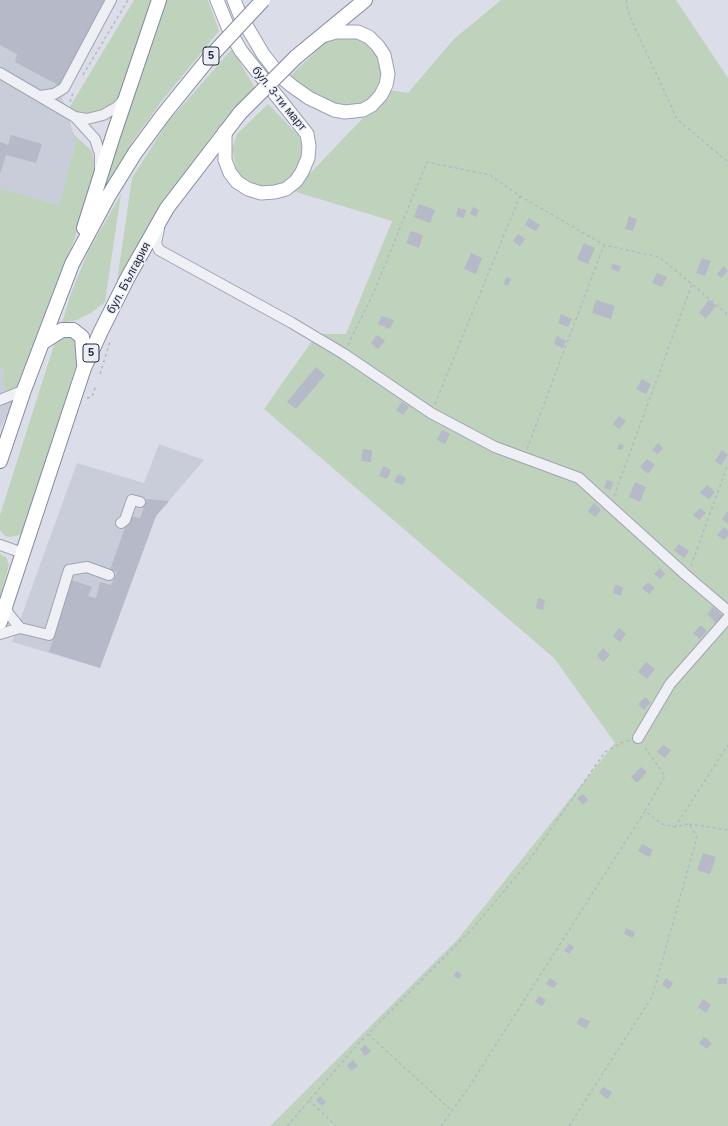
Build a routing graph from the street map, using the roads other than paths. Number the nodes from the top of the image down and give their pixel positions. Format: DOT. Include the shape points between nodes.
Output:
graph roads {
  1 [pos="111,0"];
  2 [pos="159,0"];
  3 [pos="217,0"];
  4 [pos="234,0"];
  5 [pos="263,0"];
  6 [pos="365,0"];
  7 [pos="322,36"];
  8 [pos="0,73"];
  9 [pos="40,96"];
  10 [pos="126,97"];
  11 [pos="75,117"];
  12 [pos="224,131"];
  13 [pos="99,181"];
  14 [pos="162,218"];
  15 [pos="159,250"];
  16 [pos="137,261"];
  17 [pos="72,264"];
  18 [pos="43,342"];
  19 [pos="84,368"];
  20 [pos="24,390"];
  21 [pos="0,400"];
  22 [pos="0,461"];
  23 [pos="140,502"];
  24 [pos="121,523"];
  25 [pos="0,545"];
  26 [pos="23,553"];
  27 [pos="109,575"];
  28 [pos="6,605"];
  29 [pos="728,611"];
  30 [pos="728,618"];
  31 [pos="0,622"];
  32 [pos="20,628"];
  33 [pos="0,634"];
  34 [pos="638,738"];
  1 -- 9 [label="street" via="64,88 54,94"];
  2 -- 10 [label="highway"];
  3 -- 12 [label="main road, бул. 3-ти март" via="241,51 307,134 310,146 308,158 296,181 286,189 261,193 248,189 236,182 225,160"];
  4 -- 7 [label="main road, бул. 3-ти март" via="263,54 280,76 292,86 313,101 334,110 363,110 372,105 381,95 388,74 384,55 378,46 369,37 358,32 336,32"];
  5 -- 17 [label="highway, 5, bridge" via="210,57 163,114 108,195"];
  6 -- 7 [label="highway, бул. България / 5"];
  7 -- 12 [label="highway, бул. България / 5, bridge" via="296,57"];
  8 -- 9 [label="street"];
  9 -- 11 [label="street"];
  10 -- 11 [label="street" via="103,115 87,119"];
  10 -- 13 [label="highway"];
  11 -- 13 [label="street" via="90,133 98,147"];
  12 -- 14 [label="highway, бул. България / 5"];
  13 -- 17 [label="highway"];
  14 -- 15 [label="street" via="157,236"];
  14 -- 16 [label="highway, бул. България / 5"];
  15 -- 16 [label="street"];
  15 -- 29 [label="street" via="344,354 431,413 495,447 579,478"];
  16 -- 19 [label="highway, бул. България / 5"];
  17 -- 18 [label="highway, 5"];
  18 -- 19 [label="highway" via="68,328 78,333 84,345"];
  18 -- 20 [label="highway, 5"];
  19 -- 26 [label="highway, бул. България / 5"];
  20 -- 21 [label="street"];
  20 -- 22 [label="highway, 5"];
  23 -- 24 [label="street" via="132,500 125,520"];
  25 -- 26 [label="street"];
  26 -- 28 [label="highway, бул. България / 5"];
  27 -- 32 [label="street" via="87,567 69,570 49,635"];
  28 -- 31 [label="highway, бул. България / 5"];
  28 -- 32 [label="street" via="8,613"];
  30 -- 34 [label="street" via="670,684"];
  32 -- 33 [label="street"];
}
